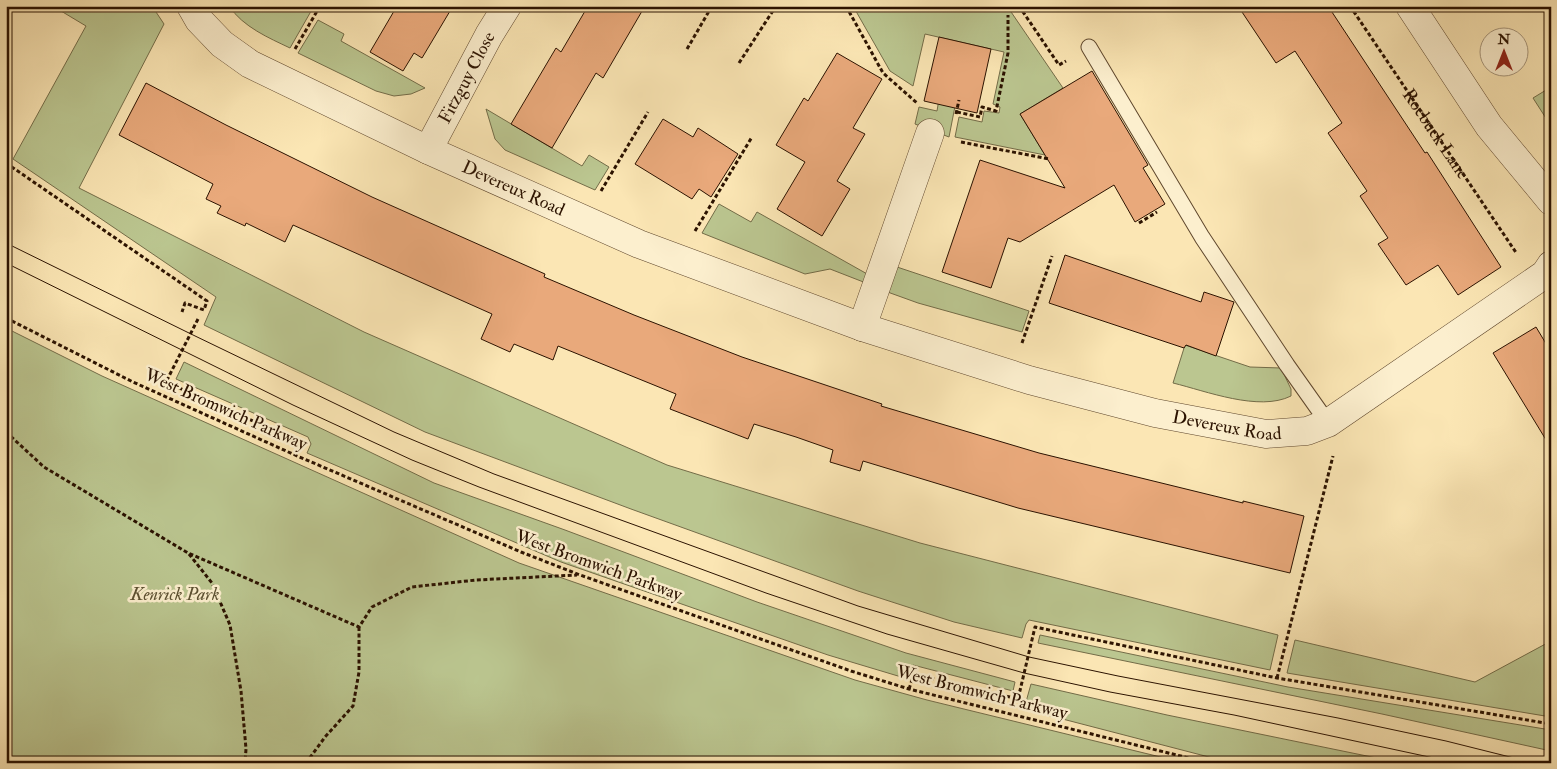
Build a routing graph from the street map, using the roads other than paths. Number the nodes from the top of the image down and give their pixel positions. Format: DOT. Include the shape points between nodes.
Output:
graph roads {
  1 [pos="191,6"];
  2 [pos="507,6"];
  3 [pos="1410,6"];
  4 [pos="1089,47"];
  5 [pos="930,133"];
  6 [pos="428,150"];
  7 [pos="1551,201"];
  8 [pos="1551,265"];
  9 [pos="862,327"];
  10 [pos="1332,436"];
  1 -- 6 [label="street, Devereux Road" via="199,20 222,44 250,64"];
  2 -- 6 [label="street, Fitzguy Close"];
  3 -- 7 [label="street" via="1489,126"];
  4 -- 10 [label="lane" via="1202,237"];
  5 -- 9 [label="street"];
  6 -- 9 [label="street, Devereux Road" via="639,244"];
  8 -- 10 [label="street, Devereux Road" via="1545,274"];
  9 -- 10 [label="street, Devereux Road" via="1029,380 1155,413 1266,434 1307,431"];
}
